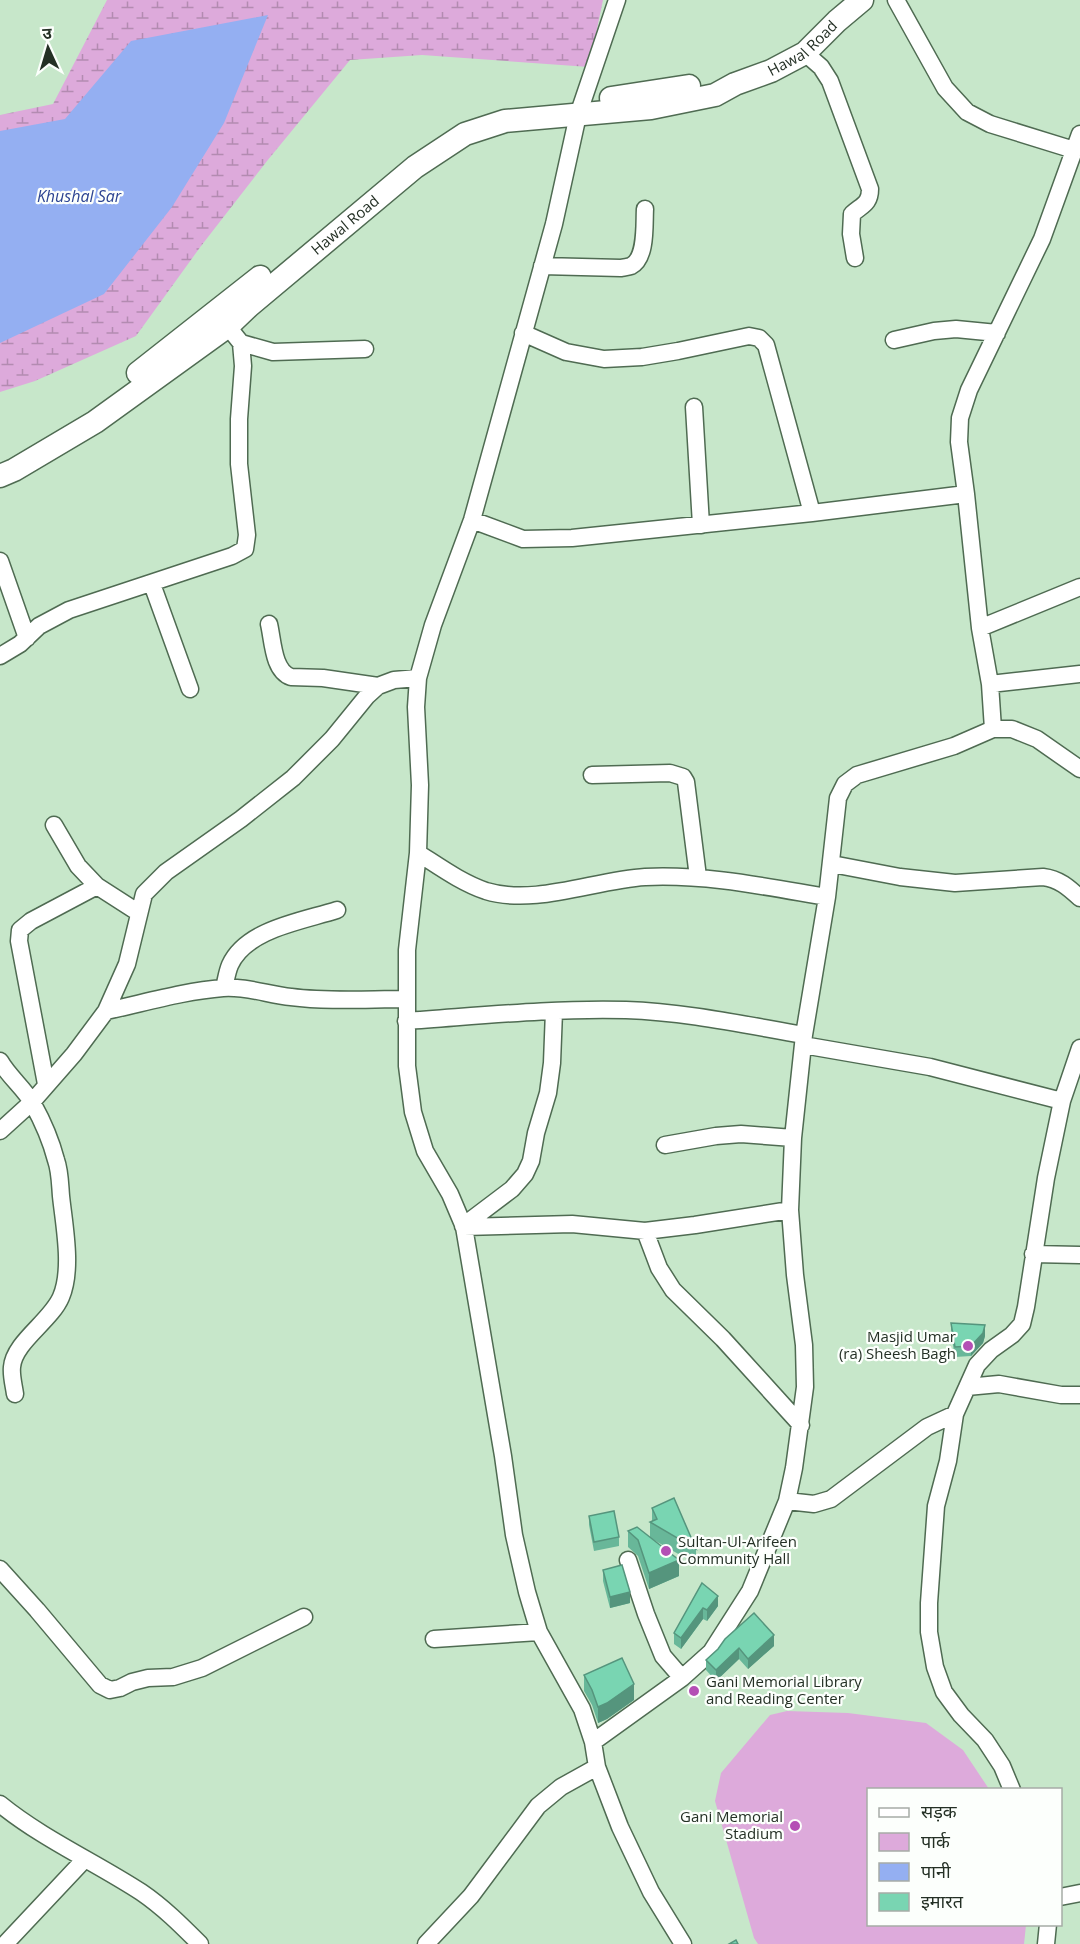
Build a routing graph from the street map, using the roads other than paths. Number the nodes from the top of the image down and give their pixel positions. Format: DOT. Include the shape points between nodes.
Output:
graph roads {
  1 [pos="617,0"];
  2 [pos="862,0"];
  3 [pos="896,0"];
  4 [pos="805,53"];
  5 [pos="581,108"];
  6 [pos="1077,142"];
  7 [pos="645,209"];
  8 [pos="855,258"];
  9 [pos="542,266"];
  10 [pos="228,327"];
  11 [pos="523,333"];
  12 [pos="997,333"];
  13 [pos="894,340"];
  14 [pos="365,349"];
  15 [pos="694,407"];
  16 [pos="0,459"];
  17 [pos="0,476"];
  18 [pos="966,494"];
  19 [pos="812,513"];
  20 [pos="472,520"];
  21 [pos="701,525"];
  22 [pos="0,561"];
  23 [pos="152,584"];
  24 [pos="1080,587"];
  25 [pos="269,624"];
  26 [pos="980,628"];
  27 [pos="27,638"];
  28 [pos="0,656"];
  29 [pos="1080,674"];
  30 [pos="418,678"];
  31 [pos="990,684"];
  32 [pos="378,686"];
  33 [pos="190,689"];
  34 [pos="993,729"];
  35 [pos="1080,769"];
  36 [pos="592,775"];
  37 [pos="54,825"];
  38 [pos="418,853"];
  39 [pos="832,864"];
  40 [pos="698,877"];
  41 [pos="97,886"];
  42 [pos="827,897"];
  43 [pos="1080,898"];
  44 [pos="337,910"];
  45 [pos="140,913"];
  46 [pos="224,988"];
  47 [pos="406,999"];
  48 [pos="106,1011"];
  49 [pos="554,1011"];
  50 [pos="406,1021"];
  51 [pos="803,1040"];
  52 [pos="1080,1048"];
  53 [pos="0,1061"];
  54 [pos="46,1084"];
  55 [pos="1062,1101"];
  56 [pos="32,1102"];
  57 [pos="0,1131"];
  58 [pos="793,1138"];
  59 [pos="665,1145"];
  60 [pos="789,1210"];
  61 [pos="463,1226"];
  62 [pos="645,1231"];
  63 [pos="1033,1254"];
  64 [pos="1080,1255"];
  65 [pos="967,1387"];
  66 [pos="15,1394"];
  67 [pos="1080,1395"];
  68 [pos="955,1414"];
  69 [pos="801,1425"];
  70 [pos="787,1500"];
  71 [pos="628,1560"];
  72 [pos="0,1569"];
  73 [pos="304,1617"];
  74 [pos="539,1632"];
  75 [pos="434,1639"];
  76 [pos="682,1678"];
  77 [pos="593,1742"];
  78 [pos="597,1767"];
  79 [pos="1011,1788"];
  80 [pos="0,1804"];
  81 [pos="84,1860"];
  82 [pos="1080,1893"];
  83 [pos="1062,1897"];
  84 [pos="1048,1926"];
  85 [pos="5,1944"];
  86 [pos="200,1944"];
  87 [pos="426,1944"];
  88 [pos="683,1944"];
  89 [pos="1046,1944"];
  1 -- 5 [label="street"];
  2 -- 4 [label="main road, Hawal Road"];
  3 -- 6 [label="street" via="945,88 967,112 990,124"];
  4 -- 5 [label="main road, Hawal Road" via="715,95 651,108"];
  4 -- 8 [label="street" via="830,81 870,189 867,204 852,214"];
  5 -- 9 [label="street"];
  5 -- 10 [label="main road, Hawal Road" via="505,121 465,134 415,166"];
  6 -- 12 [label="street" via="1042,239"];
  7 -- 9 [label="street" via="643,244 639,258 631,266"];
  9 -- 11 [label="street"];
  10 -- 14 [label="street" via="273,352"];
  10 -- 16 [label="main road, Hawal Road"];
  10 -- 17 [label="main road, Hawal Road" via="95,422"];
  10 -- 23 [label="street" via="243,366 239,464 245,549"];
  11 -- 19 [label="street" via="566,352 604,359 642,357 749,336 759,338 766,345"];
  11 -- 20 [label="street"];
  12 -- 13 [label="street" via="956,329"];
  12 -- 18 [label="street" via="960,418"];
  15 -- 21 [label="street"];
  18 -- 19 [label="street"];
  18 -- 26 [label="street"];
  19 -- 21 [label="street"];
  20 -- 21 [label="street" via="524,539"];
  20 -- 30 [label="street"];
  22 -- 27 [label="street"];
  23 -- 27 [label="street" via="69,610 39,626"];
  23 -- 33 [label="street"];
  24 -- 26 [label="street"];
  25 -- 32 [label="street" via="277,663 284,675"];
  26 -- 31 [label="street"];
  27 -- 28 [label="street"];
  29 -- 31 [label="street"];
  30 -- 32 [label="street"];
  30 -- 38 [label="street"];
  31 -- 34 [label="street"];
  32 -- 45 [label="street" via="293,778 166,872 144,894"];
  34 -- 35 [label="street" via="1012,729 1037,739"];
  34 -- 39 [label="street" via="954,746 857,775 845,784 838,798"];
  36 -- 40 [label="street" via="670,772 683,777"];
  37 -- 41 [label="street" via="78,867"];
  38 -- 40 [label="street" via="457,878 486,891 511,895 644,877"];
  38 -- 47 [label="street" via="407,950"];
  39 -- 42 [label="street"];
  39 -- 43 [label="street" via="955,883 1043,877 1062,883"];
  40 -- 42 [label="street"];
  41 -- 45 [label="street"];
  41 -- 54 [label="street" via="20,930"];
  42 -- 51 [label="street"];
  44 -- 46 [label="street" via="252,939 230,965"];
  45 -- 48 [label="street" via="127,964"];
  46 -- 47 [label="street" via="292,998"];
  46 -- 48 [label="street"];
  47 -- 50 [label="street"];
  48 -- 54 [label="street"];
  49 -- 50 [label="street"];
  49 -- 51 [label="street" via="627,1010 687,1016"];
  49 -- 61 [label="street" via="548,1093 531,1161 512,1189"];
  50 -- 61 [label="street" via="406,1066 413,1112 425,1151"];
  51 -- 55 [label="street"];
  51 -- 58 [label="street"];
  52 -- 55 [label="street"];
  53 -- 56 [label="street"];
  54 -- 56 [label="street"];
  55 -- 63 [label="street"];
  56 -- 57 [label="street"];
  56 -- 66 [label="street" via="57,1162 66,1281 54,1310 15,1355 11,1374"];
  58 -- 59 [label="street" via="741,1134"];
  58 -- 60 [label="street"];
  60 -- 62 [label="street"];
  60 -- 69 [label="street" via="804,1345"];
  61 -- 62 [label="street" via="572,1224"];
  61 -- 74 [label="street" via="514,1535"];
  62 -- 69 [label="street" via="659,1268 674,1290"];
  63 -- 64 [label="street"];
  63 -- 65 [label="street" via="1022,1324 977,1365"];
  65 -- 67 [label="street" via="999,1384"];
  65 -- 68 [label="street"];
  68 -- 70 [label="street" via="927,1427 831,1499 814,1504"];
  68 -- 79 [label="street" via="933,1530 929,1632 944,1692 985,1740"];
  69 -- 70 [label="street"];
  70 -- 76 [label="street" via="750,1591 711,1652"];
  71 -- 76 [label="street" via="663,1656"];
  72 -- 73 [label="street" via="100,1685 110,1690 202,1668"];
  74 -- 75 [label="street"];
  74 -- 77 [label="street" via="582,1709"];
  76 -- 77 [label="street"];
  77 -- 78 [label="street"];
  78 -- 87 [label="street" via="561,1787 538,1806 471,1896"];
  78 -- 88 [label="street" via="651,1892"];
  80 -- 81 [label="street"];
  81 -- 85 [label="street"];
  81 -- 86 [label="street" via="142,1893 174,1917"];
  82 -- 83 [label="street"];
  84 -- 89 [label="street"];
}
